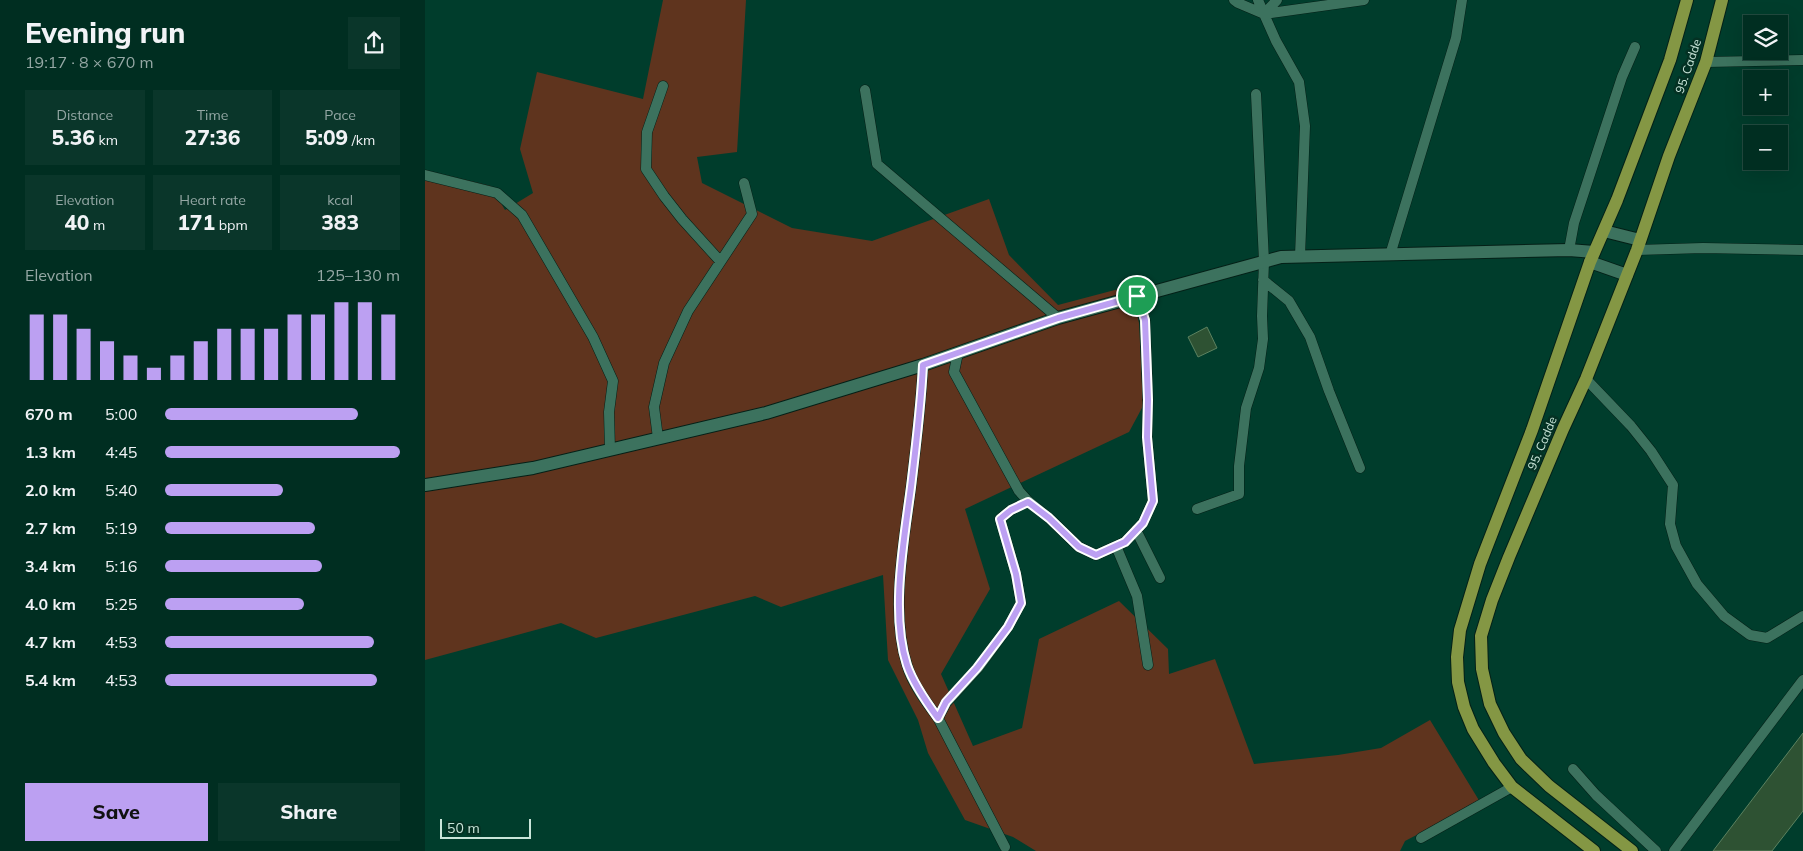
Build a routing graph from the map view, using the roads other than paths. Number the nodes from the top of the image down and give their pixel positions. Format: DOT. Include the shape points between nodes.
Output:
graph roads {
  1 [pos="1234,0"];
  2 [pos="1258,0"];
  3 [pos="1277,0"];
  4 [pos="1364,0"];
  5 [pos="1461,0"];
  6 [pos="1687,0"];
  7 [pos="1722,0"];
  8 [pos="1264,14"];
  9 [pos="1635,47"];
  10 [pos="1803,60"];
  11 [pos="1706,62"];
  12 [pos="663,86"];
  13 [pos="865,90"];
  14 [pos="1256,94"];
  15 [pos="425,175"];
  16 [pos="744,183"];
  17 [pos="1604,231"];
  18 [pos="1639,245"];
  19 [pos="1569,250"];
  20 [pos="1803,250"];
  21 [pos="1390,255"];
  22 [pos="1300,256"];
  23 [pos="1592,257"];
  24 [pos="720,261"];
  25 [pos="1264,262"];
  26 [pos="1627,275"];
  27 [pos="1263,280"];
  28 [pos="1137,296"];
  29 [pos="1058,318"];
  30 [pos="958,353"];
  31 [pos="923,365"];
  32 [pos="1586,378"];
  33 [pos="658,438"];
  34 [pos="610,450"];
  35 [pos="1361,468"];
  36 [pos="425,484"];
  37 [pos="1028,502"];
  38 [pos="1197,509"];
  39 [pos="1136,530"];
  40 [pos="1116,546"];
  41 [pos="1160,578"];
  42 [pos="1803,616"];
  43 [pos="1148,665"];
  44 [pos="1803,680"];
  45 [pos="938,718"];
  46 [pos="1573,769"];
  47 [pos="1512,787"];
  48 [pos="1421,838"];
  49 [pos="1005,847"];
  50 [pos="1594,851"];
  51 [pos="1632,851"];
  52 [pos="1656,851"];
  53 [pos="1675,851"];
  1 -- 8 [label="street"];
  2 -- 8 [label="street"];
  3 -- 8 [label="street"];
  4 -- 8 [label="street"];
  5 -- 21 [label="street" via="1456,38"];
  6 -- 17 [label="main road, 95. Cadde" via="1670,60"];
  7 -- 11 [label="main road, 95. Cadde"];
  8 -- 22 [label="street" via="1299,82 1305,126"];
  9 -- 19 [label="street" via="1583,196"];
  10 -- 11 [label="street"];
  11 -- 18 [label="main road, 95. Cadde"];
  12 -- 24 [label="street" via="647,132 647,169 682,220"];
  13 -- 29 [label="street" via="877,164"];
  14 -- 25 [label="street"];
  15 -- 34 [label="street" via="497,193 522,214 593,337 613,381 609,412"];
  16 -- 24 [label="street" via="752,214"];
  17 -- 18 [label="street"];
  17 -- 23 [label="main road, 95. Cadde"];
  18 -- 20 [label="street"];
  18 -- 26 [label="main road, 95. Cadde"];
  19 -- 21 [label="street"];
  19 -- 23 [label="street"];
  21 -- 22 [label="street"];
  22 -- 25 [label="street"];
  23 -- 26 [label="street"];
  23 -- 47 [label="main road, 95. Cadde" via="1532,430 1480,564 1460,630 1458,682 1464,707 1473,729"];
  24 -- 33 [label="street" via="688,311 664,363 654,407"];
  25 -- 27 [label="street"];
  25 -- 28 [label="street"];
  26 -- 32 [label="main road, 95. Cadde"];
  27 -- 35 [label="street" via="1289,300 1310,337"];
  27 -- 38 [label="street" via="1263,339 1259,368 1246,408 1239,494"];
  28 -- 29 [label="street"];
  28 -- 39 [label="street" via="1145,320 1147,437 1153,501"];
  29 -- 30 [label="street"];
  30 -- 31 [label="street"];
  30 -- 37 [label="street" via="954,372"];
  31 -- 33 [label="street" via="766,413"];
  31 -- 45 [label="street" via="920,420 899,595 900,629 907,666"];
  32 -- 42 [label="street" via="1631,426 1673,485 1670,524 1676,546 1697,584 1725,616 1750,636 1767,638"];
  32 -- 51 [label="main road, 95. Cadde" via="1493,600 1481,636 1482,669 1490,704 1521,759 1549,786"];
  33 -- 34 [label="street"];
  34 -- 36 [label="street" via="533,468"];
  37 -- 40 [label="street" via="1079,547 1096,555"];
  37 -- 45 [label="street" via="1000,519 1021,603 1008,627 946,702"];
  39 -- 40 [label="street"];
  39 -- 41 [label="street"];
  40 -- 43 [label="street" via="1137,596"];
  44 -- 53 [label="street"];
  45 -- 49 [label="street"];
  46 -- 52 [label="street"];
  47 -- 48 [label="street"];
  47 -- 50 [label="main road, 95. Cadde"];
}
